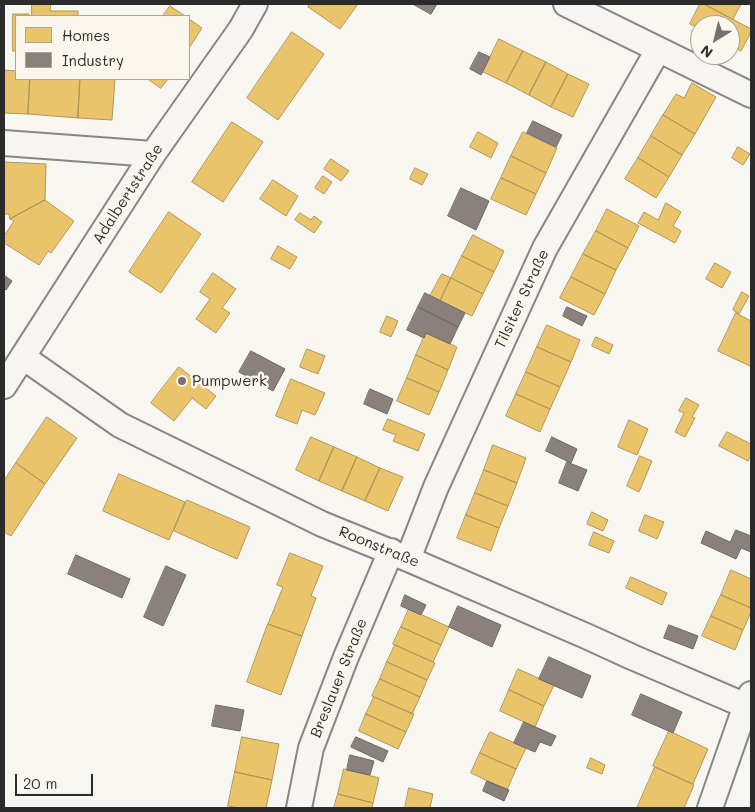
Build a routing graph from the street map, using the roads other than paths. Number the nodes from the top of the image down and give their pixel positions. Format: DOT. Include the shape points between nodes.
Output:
graph roads {
  1 [pos="255,4"];
  2 [pos="566,4"];
  3 [pos="658,50"];
  4 [pos="751,95"];
  5 [pos="4,143"];
  6 [pos="153,154"];
  7 [pos="23,357"];
  8 [pos="4,386"];
  9 [pos="400,555"];
  10 [pos="750,702"];
  11 [pos="298,808"];
  12 [pos="710,808"];
  1 -- 6 [label="street, Adalbertstraße"];
  2 -- 3 [label="street"];
  3 -- 4 [label="street"];
  3 -- 9 [label="street, Tilsiter Straße" via="545,248 436,487"];
  5 -- 6 [label="street"];
  6 -- 7 [label="street, Adalbertstraße"];
  7 -- 8 [label="street, Adalbertstraße"];
  7 -- 9 [label="street, Roonstraße" via="120,424 322,524"];
  9 -- 10 [label="street, Roonstraße" via="632,657"];
  9 -- 11 [label="street, Breslauer Straße" via="346,657 311,748"];
  10 -- 12 [label="street"];
}
